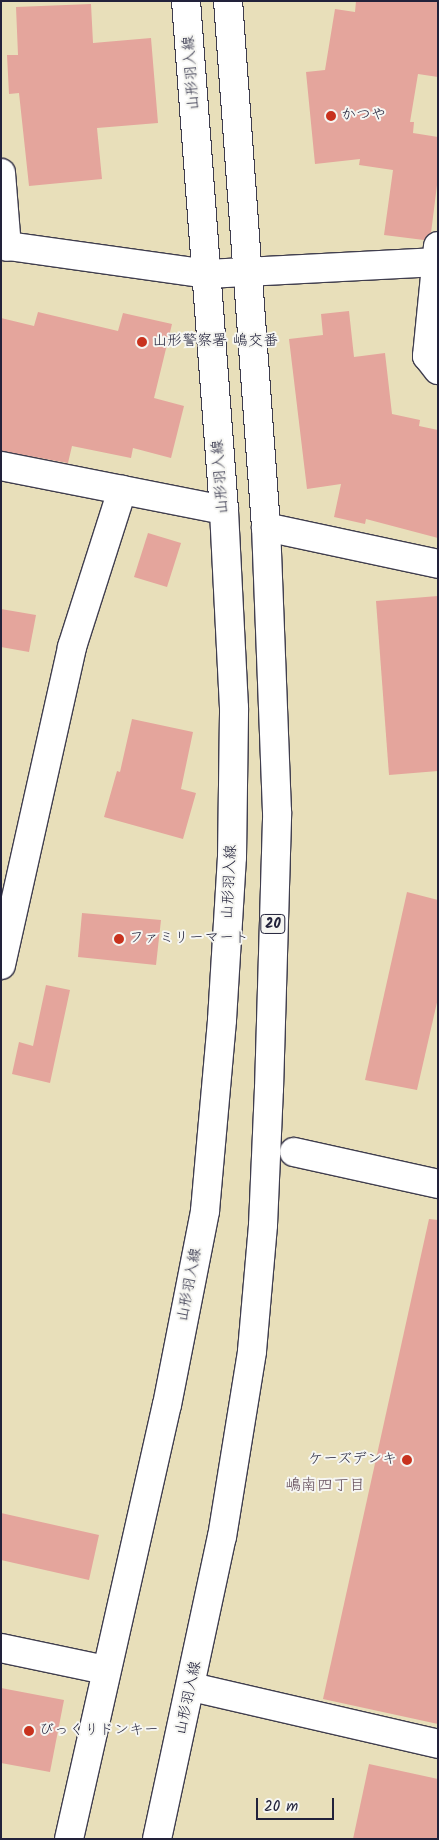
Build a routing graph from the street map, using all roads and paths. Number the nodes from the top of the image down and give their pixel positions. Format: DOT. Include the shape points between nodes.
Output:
graph roads {
  1 [pos="186,1"];
  2 [pos="228,1"];
  3 [pos="1,173"];
  4 [pos="4,246"];
  5 [pos="437,256"];
  6 [pos="247,272"];
  7 [pos="207,274"];
  8 [pos="438,370"];
  9 [pos="1,466"];
  10 [pos="122,490"];
  11 [pos="224,510"];
  12 [pos="266,527"];
  13 [pos="438,564"];
  14 [pos="1,965"];
  15 [pos="294,1152"];
  16 [pos="438,1184"];
  17 [pos="1,1648"];
  18 [pos="105,1670"];
  19 [pos="192,1687"];
  20 [pos="438,1744"];
  21 [pos="69,1839"];
  22 [pos="157,1839"];
  1 -- 7 [label="main road, 山形羽入線"];
  2 -- 6 [label="main road, 山形羽入線 / 20"];
  3 -- 4 [label="main road"];
  4 -- 7 [label="main road"];
  5 -- 6 [label="main road"];
  5 -- 8 [label="main road" via="427,356"];
  6 -- 7 [label="main road"];
  6 -- 12 [label="main road, 山形羽入線 / 20"];
  7 -- 11 [label="main road, 山形羽入線"];
  9 -- 10 [label="main road"];
  10 -- 11 [label="main road"];
  10 -- 14 [label="main road" via="72,647"];
  11 -- 18 [label="main road, 山形羽入線" via="234,708 232,856 222,1020 204,1212 167,1405"];
  12 -- 13 [label="main road"];
  12 -- 19 [label="main road, 山形羽入線 / 20" via="277,812 263,1225 250,1361 222,1537"];
  15 -- 16 [label="main road"];
  17 -- 18 [label="main road"];
  18 -- 21 [label="main road, 山形羽入線"];
  19 -- 20 [label="main road"];
  19 -- 22 [label="main road, 山形羽入線 / 20"];
}
